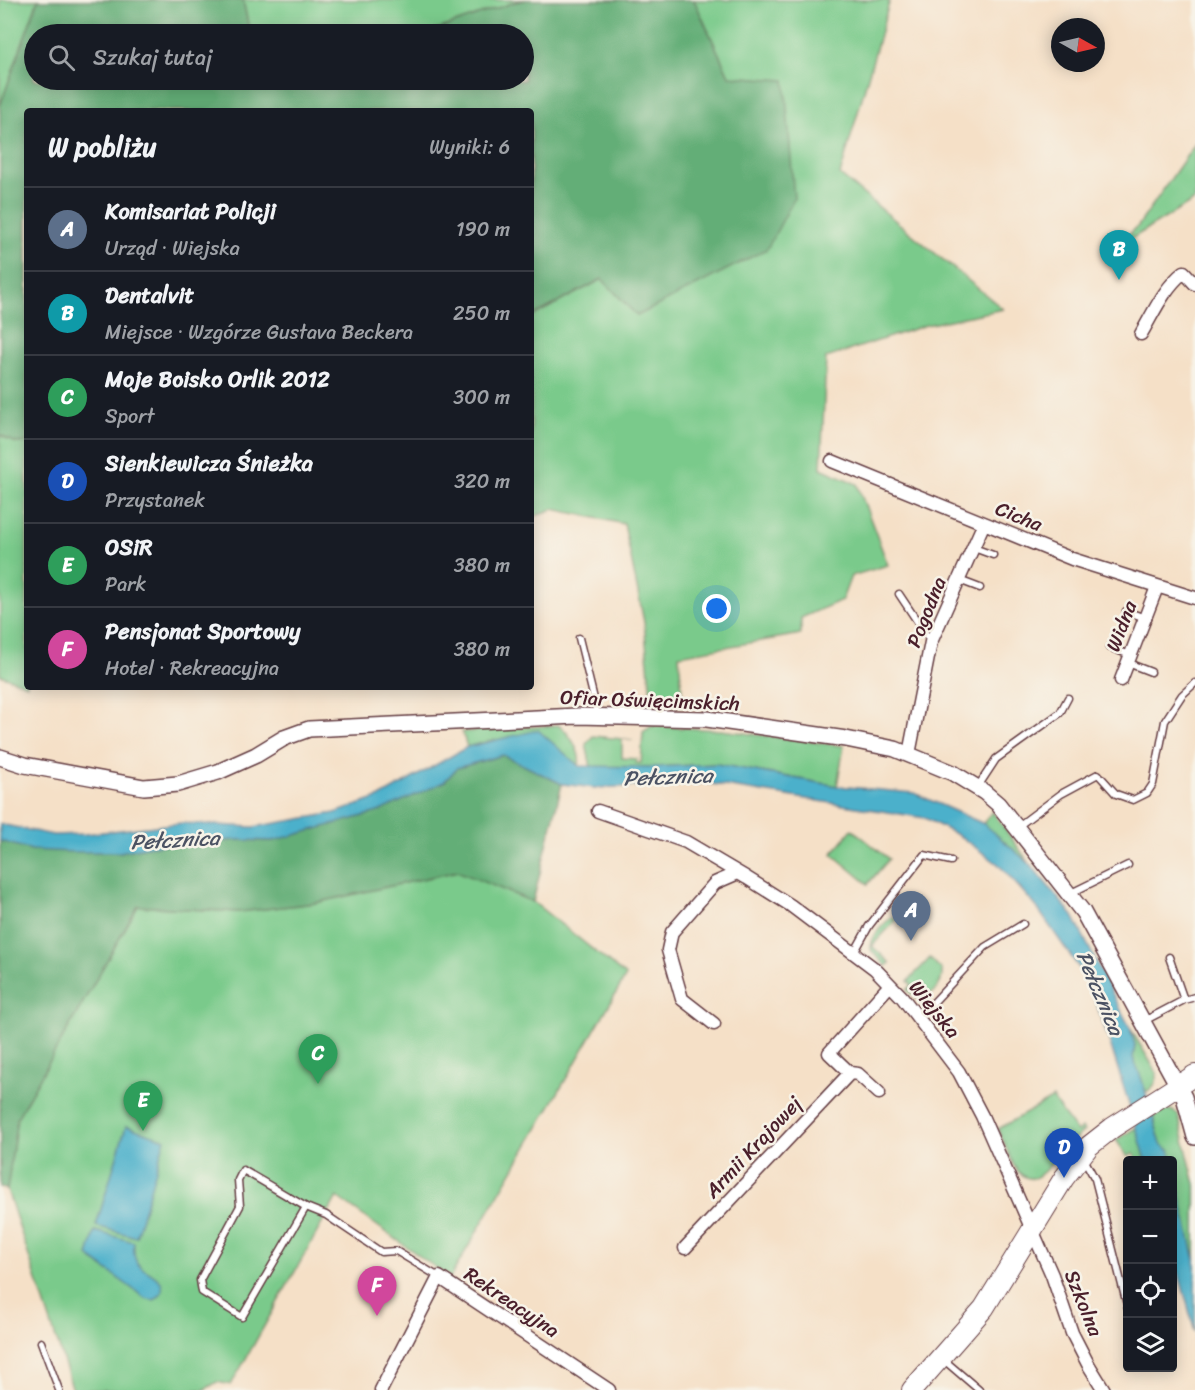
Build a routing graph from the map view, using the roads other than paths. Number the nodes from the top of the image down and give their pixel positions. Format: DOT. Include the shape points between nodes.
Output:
graph roads {
  1 [pos="1195,284"];
  2 [pos="1141,334"];
  3 [pos="832,461"];
  4 [pos="984,523"];
  5 [pos="974,548"];
  6 [pos="993,555"];
  7 [pos="959,580"];
  8 [pos="1157,586"];
  9 [pos="980,588"];
  10 [pos="899,594"];
  11 [pos="1195,598"];
  12 [pos="1126,611"];
  13 [pos="1145,618"];
  14 [pos="579,638"];
  15 [pos="931,642"];
  16 [pos="1109,647"];
  17 [pos="1129,659"];
  18 [pos="1151,672"];
  19 [pos="1121,680"];
  20 [pos="1195,683"];
  21 [pos="1068,698"];
  22 [pos="596,717"];
  23 [pos="909,754"];
  24 [pos="0,757"];
  25 [pos="977,788"];
  26 [pos="598,812"];
  27 [pos="1017,827"];
  28 [pos="951,861"];
  29 [pos="1128,866"];
  30 [pos="738,873"];
  31 [pos="1069,894"];
  32 [pos="1023,924"];
  33 [pos="854,953"];
  34 [pos="1169,957"];
  35 [pos="890,985"];
  36 [pos="1195,997"];
  37 [pos="1184,1000"];
  38 [pos="919,1018"];
  39 [pos="1143,1022"];
  40 [pos="714,1024"];
  41 [pos="850,1073"];
  42 [pos="1195,1075"];
  43 [pos="1178,1085"];
  44 [pos="879,1093"];
  45 [pos="1195,1137"];
  46 [pos="1082,1156"];
  47 [pos="306,1207"];
  48 [pos="1031,1229"];
  49 [pos="685,1248"];
  50 [pos="439,1277"];
  51 [pos="1123,1289"];
  52 [pos="41,1342"];
  53 [pos="941,1357"];
  54 [pos="59,1390"];
  55 [pos="381,1390"];
  56 [pos="609,1390"];
  57 [pos="912,1390"];
  58 [pos="979,1390"];
  59 [pos="1104,1390"];
  1 -- 2 [label="street" via="1184,272 1175,280"];
  3 -- 4 [label="street, Cicha"];
  4 -- 5 [label="street, Pogodna"];
  4 -- 8 [label="street, Cicha" via="1072,559"];
  5 -- 6 [label="lane"];
  5 -- 7 [label="street, Pogodna"];
  7 -- 9 [label="lane"];
  7 -- 15 [label="street, Pogodna"];
  8 -- 11 [label="street, Cicha"];
  8 -- 13 [label="street, Widna"];
  10 -- 15 [label="lane"];
  12 -- 13 [label="lane"];
  13 -- 17 [label="street, Widna"];
  14 -- 22 [label="lane"];
  15 -- 23 [label="street, Pogodna"];
  16 -- 17 [label="lane"];
  17 -- 18 [label="lane"];
  17 -- 19 [label="street, Widna"];
  20 -- 27 [label="lane" via="1165,721 1148,793 1133,800 1116,794 1098,774 1061,794"];
  21 -- 25 [label="lane" via="1060,713 996,759"];
  22 -- 23 [label="street, Ofiar Oświęcimskich" via="707,719 846,739"];
  22 -- 24 [label="street, Ofiar Oświęcimskich" via="309,729 218,772 178,784 144,787"];
  23 -- 25 [label="street, Ofiar Oświęcimskich"];
  25 -- 27 [label="street, Ofiar Oświęcimskich" via="998,804"];
  26 -- 30 [label="street, Wiejska" via="686,842"];
  27 -- 31 [label="street, Ofiar Oświęcimskich"];
  28 -- 33 [label="lane" via="924,855 869,926"];
  29 -- 31 [label="lane"];
  30 -- 33 [label="street, Wiejska" via="790,905"];
  30 -- 40 [label="street" via="715,883 672,932 668,950 682,999"];
  31 -- 39 [label="street, Ofiar Oświęcimskich" via="1083,912"];
  32 -- 38 [label="lane" via="985,948"];
  33 -- 35 [label="street, Wiejska"];
  34 -- 37 [label="lane"];
  35 -- 38 [label="street, Wiejska"];
  35 -- 41 [label="street" via="829,1053"];
  36 -- 37 [label="lane"];
  37 -- 39 [label="lane"];
  38 -- 48 [label="street, Wiejska" via="964,1081"];
  39 -- 43 [label="street, Ofiar Oświęcimskich"];
  41 -- 44 [label="street" via="858,1074"];
  41 -- 49 [label="street, Armii Krajowej"];
  42 -- 43 [label="main road"];
  43 -- 45 [label="street, Ofiar Oświęcimskich"];
  43 -- 46 [label="main road" via="1112,1128"];
  46 -- 48 [label="main road"];
  46 -- 51 [label="lane" via="1095,1179"];
  47 -- 47 [label="lane" via="242,1317 202,1292 200,1280 240,1206 238,1180 243,1170"];
  47 -- 50 [label="lane" via="326,1215 381,1252 396,1251"];
  48 -- 53 [label="main road" via="984,1308"];
  48 -- 59 [label="street, Szkolna" via="1072,1333"];
  50 -- 55 [label="street, Rekreacyjna"];
  50 -- 56 [label="street, Rekreacyjna"];
  52 -- 54 [label="lane"];
  53 -- 57 [label="main road"];
  53 -- 58 [label="lane"];
}
